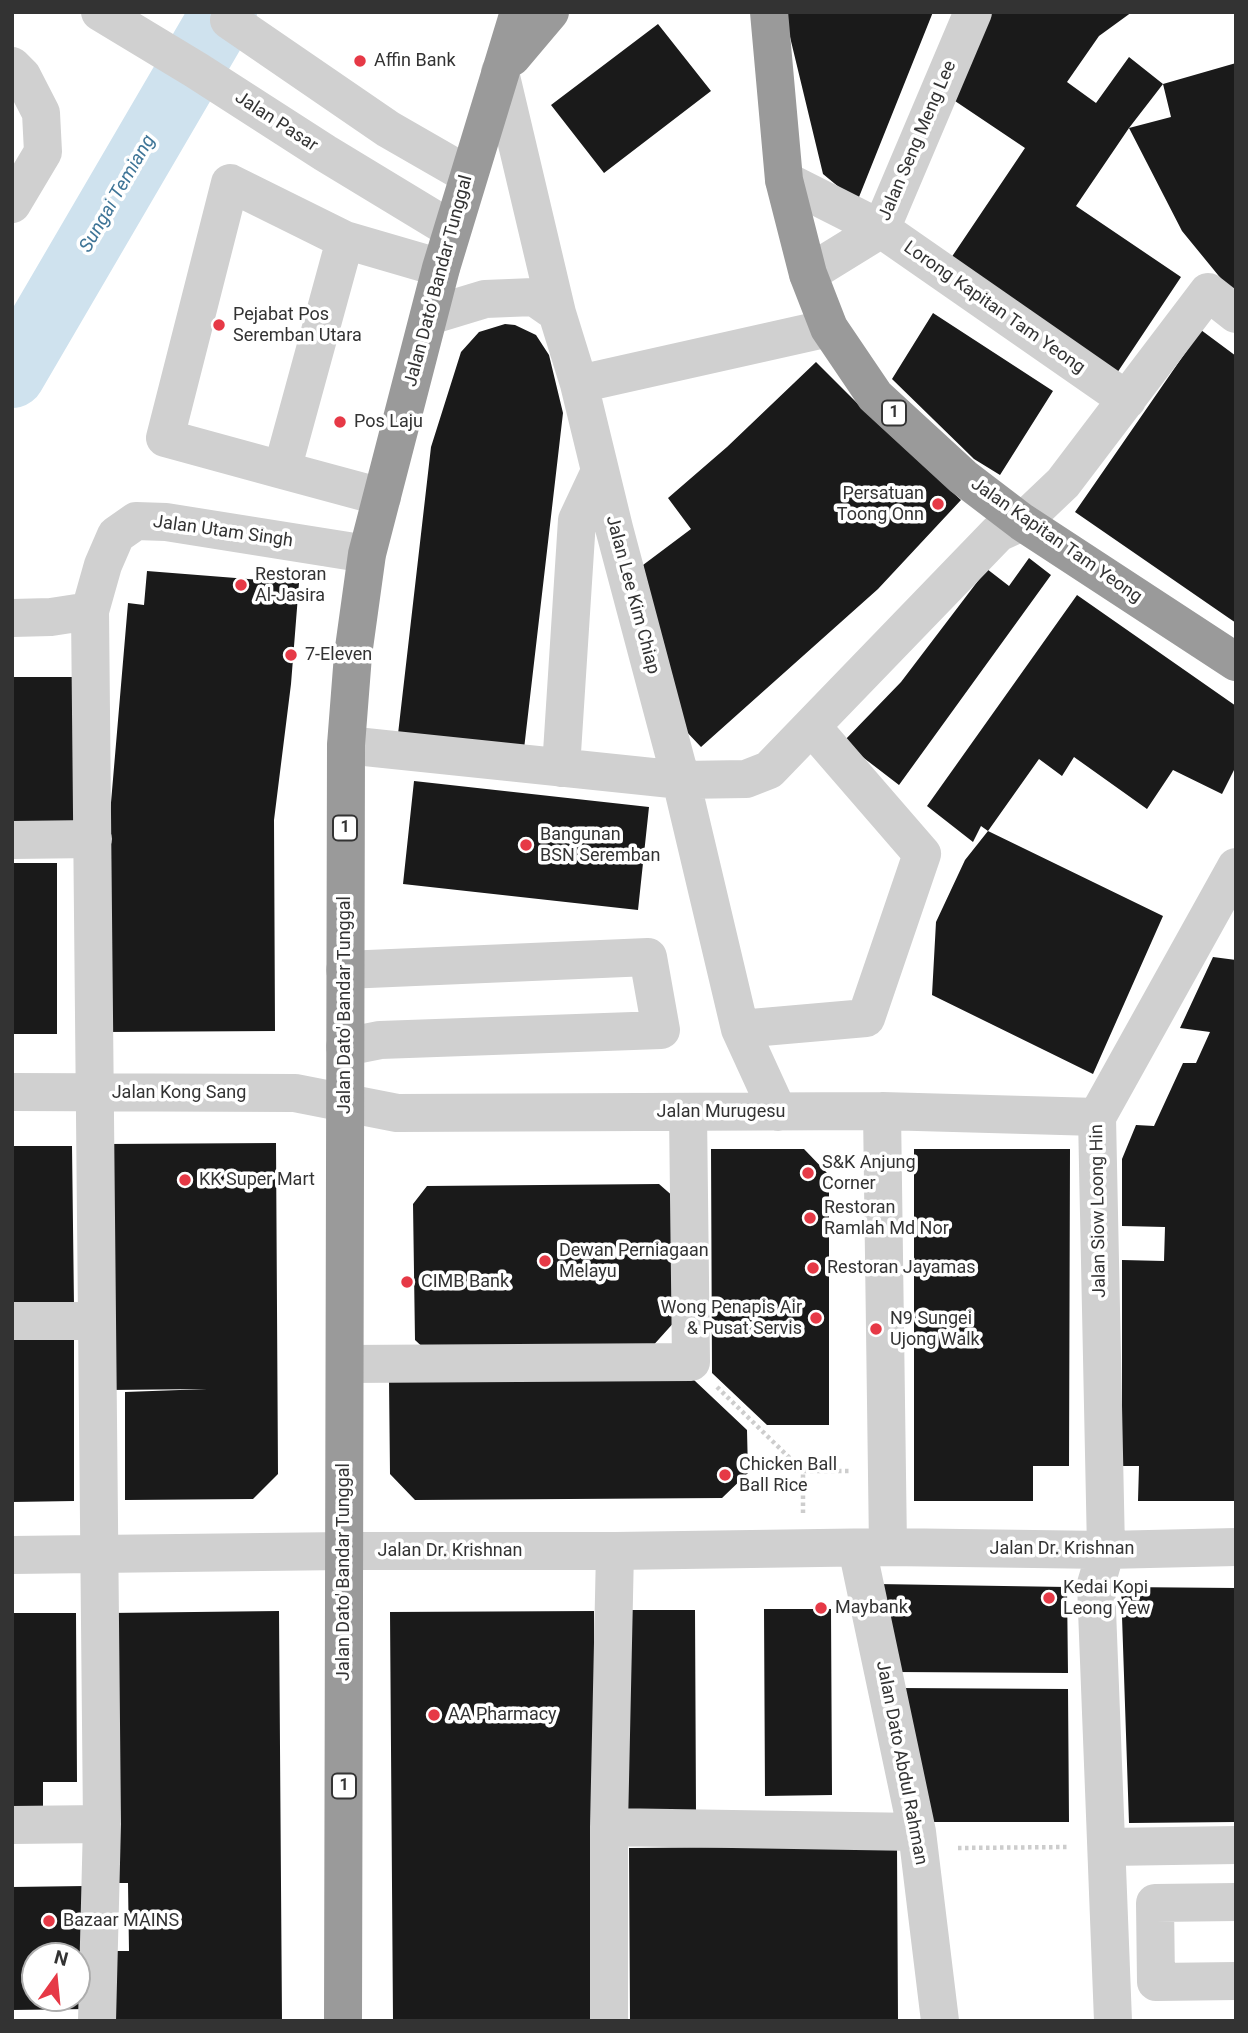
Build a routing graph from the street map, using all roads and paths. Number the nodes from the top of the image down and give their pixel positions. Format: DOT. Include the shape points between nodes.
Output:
graph roads {
  1 [pos="100,12"];
  2 [pos="234,12"];
  3 [pos="519,12"];
  4 [pos="550,12"];
  5 [pos="973,12"];
  6 [pos="767,15"];
  7 [pos="12,66"];
  8 [pos="499,72"];
  9 [pos="468,175"];
  10 [pos="784,180"];
  11 [pos="12,204"];
  12 [pos="881,229"];
  13 [pos="452,230"];
  14 [pos="345,240"];
  15 [pos="441,268"];
  16 [pos="808,274"];
  17 [pos="557,313"];
  18 [pos="1236,314"];
  19 [pos="429,316"];
  20 [pos="829,328"];
  21 [pos="579,384"];
  22 [pos="1127,400"];
  23 [pos="282,470"];
  24 [pos="600,471"];
  25 [pos="382,497"];
  26 [pos="1022,522"];
  27 [pos="367,554"];
  28 [pos="90,611"];
  29 [pos="12,618"];
  30 [pos="1236,662"];
  31 [pos="812,727"];
  32 [pos="345,745"];
  33 [pos="561,768"];
  34 [pos="681,780"];
  35 [pos="12,839"];
  36 [pos="93,839"];
  37 [pos="1236,867"];
  38 [pos="345,970"];
  39 [pos="740,1029"];
  40 [pos="345,1047"];
  41 [pos="95,1092"];
  42 [pos="12,1093"];
  43 [pos="345,1104"];
  44 [pos="883,1111"];
  45 [pos="778,1112"];
  46 [pos="688,1113"];
  47 [pos="1097,1116"];
  48 [pos="12,1321"];
  49 [pos="97,1321"];
  50 [pos="691,1362"];
  51 [pos="345,1364"];
  52 [pos="803,1471"];
  53 [pos="887,1472"];
  54 [pos="1236,1547"];
  55 [pos="873,1548"];
  56 [pos="802,1549"];
  57 [pos="1106,1550"];
  58 [pos="345,1551"];
  59 [pos="615,1551"];
  60 [pos="99,1554"];
  61 [pos="12,1555"];
  62 [pos="102,1824"];
  63 [pos="12,1825"];
  64 [pos="609,1827"];
  65 [pos="918,1840"];
  66 [pos="1236,1845"];
  67 [pos="1108,1847"];
  68 [pos="1236,1902"];
  69 [pos="1236,1981"];
  70 [pos="97,2021"];
  71 [pos="343,2021"];
  72 [pos="609,2021"];
  73 [pos="940,2021"];
  74 [pos="1113,2021"];
  1 -- 13 [label="street, Jalan Pasar"];
  2 -- 9 [label="street" via="229,20 388,129"];
  3 -- 8 [label="highway, Jalan Dato' Bandar Tunggal / 1"];
  4 -- 8 [label="highway"];
  5 -- 12 [label="street, Jalan Seng Meng Lee"];
  6 -- 10 [label="highway, Jalan Kapitan Tam Yeong / 1"];
  7 -- 11 [label="street" via="41,113 43,152"];
  8 -- 9 [label="highway, Jalan Dato' Bandar Tunggal / 1"];
  8 -- 17 [label="street, Jalan Lee Kim Chiap"];
  9 -- 13 [label="highway, Jalan Dato' Bandar Tunggal / 1"];
  10 -- 12 [label="street, Lorong Kapitan Tam Yeong"];
  10 -- 16 [label="highway, Jalan Kapitan Tam Yeong / 1"];
  12 -- 16 [label="street, Jalan Seng Meng Lee"];
  12 -- 22 [label="street, Lorong Kapitan Tam Yeong"];
  13 -- 15 [label="highway, Jalan Dato' Bandar Tunggal / 1"];
  14 -- 15 [label="street"];
  14 -- 23 [label="street"];
  14 -- 23 [label="street" via="230,183 165,438"];
  15 -- 19 [label="highway, Jalan Dato' Bandar Tunggal / 1"];
  16 -- 20 [label="highway, Jalan Kapitan Tam Yeong / 1"];
  17 -- 19 [label="street" via="534,298 485,299"];
  17 -- 21 [label="street, Jalan Lee Kim Chiap"];
  18 -- 22 [label="street" via="1208,292"];
  19 -- 25 [label="highway, Jalan Dato' Bandar Tunggal / 1"];
  20 -- 21 [label="street"];
  20 -- 26 [label="highway, Jalan Kapitan Tam Yeong / 1" via="875,396 963,477"];
  21 -- 24 [label="street, Jalan Lee Kim Chiap"];
  22 -- 26 [label="street" via="1063,483"];
  23 -- 25 [label="street"];
  24 -- 33 [label="street" via="577,520"];
  24 -- 34 [label="street, Jalan Lee Kim Chiap"];
  25 -- 27 [label="highway, Jalan Dato' Bandar Tunggal / 1"];
  26 -- 30 [label="highway, Jalan Kapitan Tam Yeong / 1"];
  26 -- 31 [label="street" via="998,533"];
  27 -- 28 [label="street, Jalan Utam Singh" via="136,521 116,535"];
  27 -- 32 [label="highway, Jalan Dato' Bandar Tunggal / 1"];
  28 -- 29 [label="street"];
  28 -- 36 [label="street, Jalan Utam Singh"];
  31 -- 34 [label="street" via="769,770 746,779"];
  31 -- 39 [label="street" via="922,854 866,1018"];
  32 -- 33 [label="street"];
  32 -- 38 [label="highway, Jalan Dato' Bandar Tunggal / 1"];
  33 -- 34 [label="street"];
  34 -- 39 [label="street, Jalan Lee Kim Chiap"];
  35 -- 36 [label="street"];
  36 -- 41 [label="street, Jalan Utam Singh"];
  37 -- 47 [label="street, Jalan Siow Loong Hin"];
  38 -- 40 [label="highway, Jalan Dato' Bandar Tunggal / 1"];
  38 -- 40 [label="street" via="648,957 661,1030 380,1040"];
  39 -- 45 [label="street, Jalan Lee Kim Chiap"];
  40 -- 43 [label="highway, Jalan Dato' Bandar Tunggal / 1"];
  41 -- 42 [label="street, Jalan Kong Sang"];
  41 -- 43 [label="street, Jalan Kong Sang" via="295,1093"];
  41 -- 49 [label="street, Jalan Utam Singh"];
  43 -- 46 [label="street, Jalan Murugesu" via="397,1113"];
  43 -- 51 [label="highway, Jalan Dato' Bandar Tunggal / 1"];
  44 -- 45 [label="street, Jalan Murugesu"];
  44 -- 47 [label="street, Jalan Murugesu"];
  44 -- 53 [label="street"];
  45 -- 46 [label="street, Jalan Murugesu"];
  46 -- 50 [label="street"];
  47 -- 57 [label="street, Jalan Siow Loong Hin"];
  48 -- 49 [label="street"];
  49 -- 60 [label="street, Jalan Utam Singh"];
  50 -- 51 [label="street"];
  50 -- 52 [label="path"];
  51 -- 58 [label="highway, Jalan Dato' Bandar Tunggal / 1"];
  52 -- 53 [label="path"];
  52 -- 56 [label="path"];
  53 -- 55 [label="street"];
  54 -- 57 [label="street, Jalan Dr. Krishnan"];
  55 -- 56 [label="street, Jalan Dr. Krishnan"];
  55 -- 57 [label="street, Jalan Dr. Krishnan"];
  55 -- 65 [label="street, Jalan Dato Abdul Rahman"];
  56 -- 59 [label="street, Jalan Dr. Krishnan"];
  57 -- 67 [label="street, Jalan Siow Loong Hin" via="1096,1584"];
  58 -- 59 [label="street, Jalan Dr. Krishnan"];
  58 -- 60 [label="street, Jalan Dr. Krishnan"];
  58 -- 71 [label="highway, Jalan Dato' Bandar Tunggal / 1"];
  59 -- 64 [label="street"];
  60 -- 61 [label="street, Jalan Dr. Krishnan"];
  60 -- 62 [label="street, Jalan Utam Singh"];
  62 -- 63 [label="street"];
  62 -- 70 [label="street, Jalan Utam Singh"];
  64 -- 65 [label="street"];
  64 -- 72 [label="street"];
  65 -- 67 [label="path"];
  65 -- 73 [label="street, Jalan Dato Abdul Rahman"];
  66 -- 67 [label="street"];
  67 -- 74 [label="street, Jalan Siow Loong Hin"];
  68 -- 69 [label="street" via="1155,1903 1156,1982"];
}
